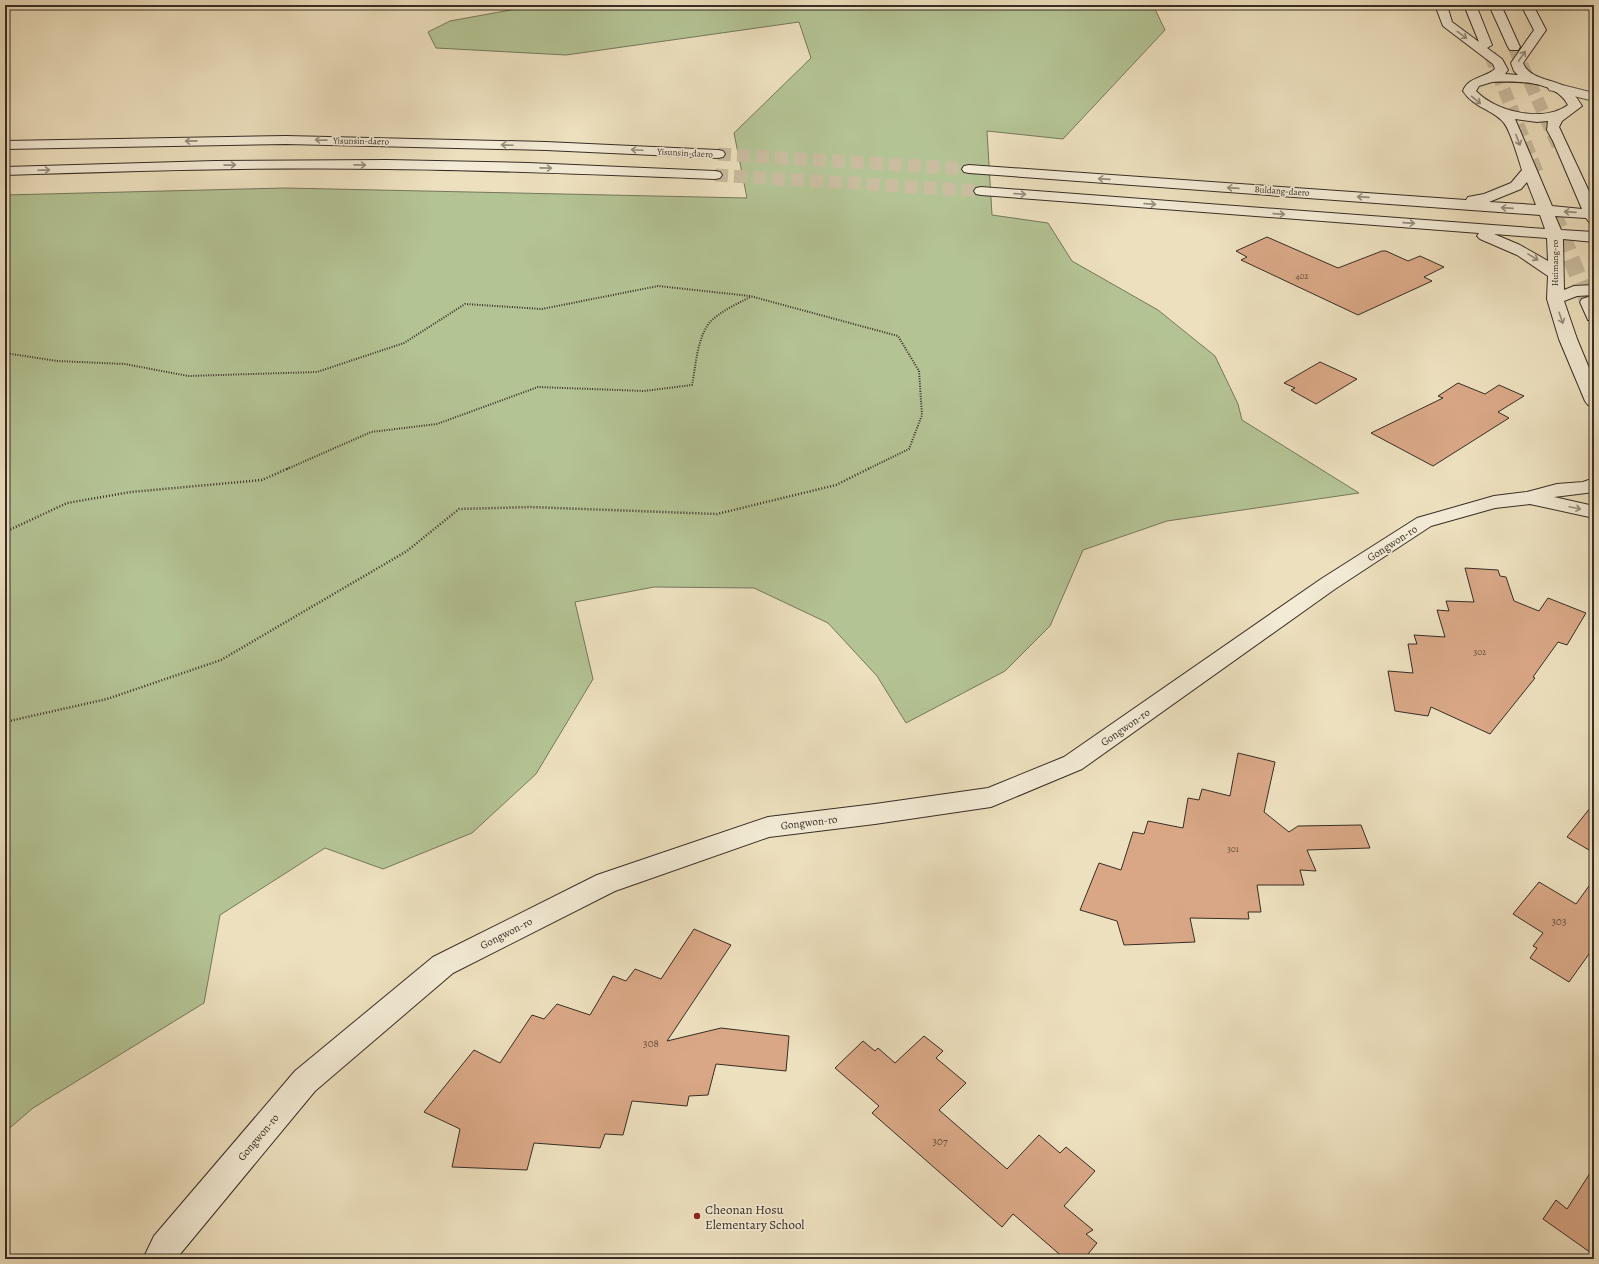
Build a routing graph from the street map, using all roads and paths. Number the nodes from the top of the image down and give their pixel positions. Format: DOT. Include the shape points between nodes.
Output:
graph roads {
  1 [pos="1441,5"];
  2 [pos="1470,5"];
  3 [pos="1495,5"];
  4 [pos="1527,5"];
  5 [pos="1486,45"];
  6 [pos="1514,47"];
  7 [pos="1490,78"];
  8 [pos="1539,82"];
  9 [pos="1554,87"];
  10 [pos="1594,97"];
  11 [pos="1594,106"];
  12 [pos="1495,110"];
  13 [pos="1566,113"];
  14 [pos="5,145"];
  15 [pos="718,154"];
  16 [pos="969,169"];
  17 [pos="1530,170"];
  18 [pos="5,171"];
  19 [pos="1574,172"];
  20 [pos="715,175"];
  21 [pos="1594,186"];
  22 [pos="981,191"];
  23 [pos="1450,203"];
  24 [pos="1546,210"];
  25 [pos="1593,216"];
  26 [pos="1458,227"];
  27 [pos="1555,234"];
  28 [pos="1594,237"];
  29 [pos="1556,275"];
  30 [pos="750,296"];
  31 [pos="1555,299"];
  32 [pos="1592,303"];
  33 [pos="5,353"];
  34 [pos="1594,401"];
  35 [pos="1594,484"];
  36 [pos="1528,498"];
  37 [pos="1594,512"];
  38 [pos="5,532"];
  39 [pos="5,722"];
  40 [pos="159,1259"];
  1 -- 7 [label="main road, one-way" via="1447,24 1498,62 1502,70"];
  2 -- 5 [label="main road"];
  3 -- 6 [label="main road"];
  8 -- 4 [label="main road, one-way" via="1520,71 1517,64 1540,30"];
  7 -- 8 [label="main road" via="1522,78"];
  7 -- 12 [label="main road, one-way" via="1471,85 1469,91 1472,98"];
  8 -- 9 [label="main road"];
  9 -- 10 [label="main road"];
  9 -- 13 [label="main road" via="1573,99 1575,106"];
  11 -- 13 [label="main road"];
  12 -- 13 [label="main road" via="1530,117"];
  12 -- 17 [label="main road, Huimang-ro, one-way" via="1510,121"];
  13 -- 19 [label="main road" via="1555,119 1552,125"];
  15 -- 14 [label="main road, Yisunsin-daero, one-way" via="538,146 286,140"];
  23 -- 16 [label="main road, Buldang-daero, one-way"];
  17 -- 23 [label="main road" via="1516,186 1487,198"];
  17 -- 24 [label="main road, Huimang-ro"];
  18 -- 20 [label="main road, Yisunsin-daero, one-way" via="342,164 552,168"];
  19 -- 21 [label="main road"];
  19 -- 25 [label="main road"];
  22 -- 26 [label="main road, one-way"];
  24 -- 23 [label="main road, Buldang-daero, one-way"];
  25 -- 24 [label="main road, Buldang-daero, one-way"];
  24 -- 27 [label="main road, Huimang-ro"];
  26 -- 27 [label="main road"];
  26 -- 29 [label="main road, one-way" via="1510,245 1535,258"];
  27 -- 28 [label="main road"];
  27 -- 29 [label="main road, Huimang-ro"];
  29 -- 31 [label="main road, Huimang-ro"];
  30 -- 33 [label="path" via="658,286 542,309 465,304 404,342 317,372 188,376 125,364 57,361"];
  30 -- 38 [label="path" via="717,316 707,326 692,385 644,391 538,387 437,424 371,432 262,480 131,492 67,503"];
  30 -- 39 [label="path" via="898,336 919,371 922,415 909,449 836,485 717,514 530,507 459,509 407,551 221,660 107,699"];
  31 -- 32 [label="main road" via="1574,291"];
  31 -- 34 [label="main road, Huimang-ro, one-way" via="1568,339"];
  35 -- 36 [label="main road" via="1588,488 1557,490"];
  36 -- 37 [label="main road, one-way"];
  36 -- 40 [label="main road, Gongwon-ro" via="1494,502 1424,522 1328,584 1073,763 991,797 768,827 606,883 443,965 305,1081 165,1247"];
}
